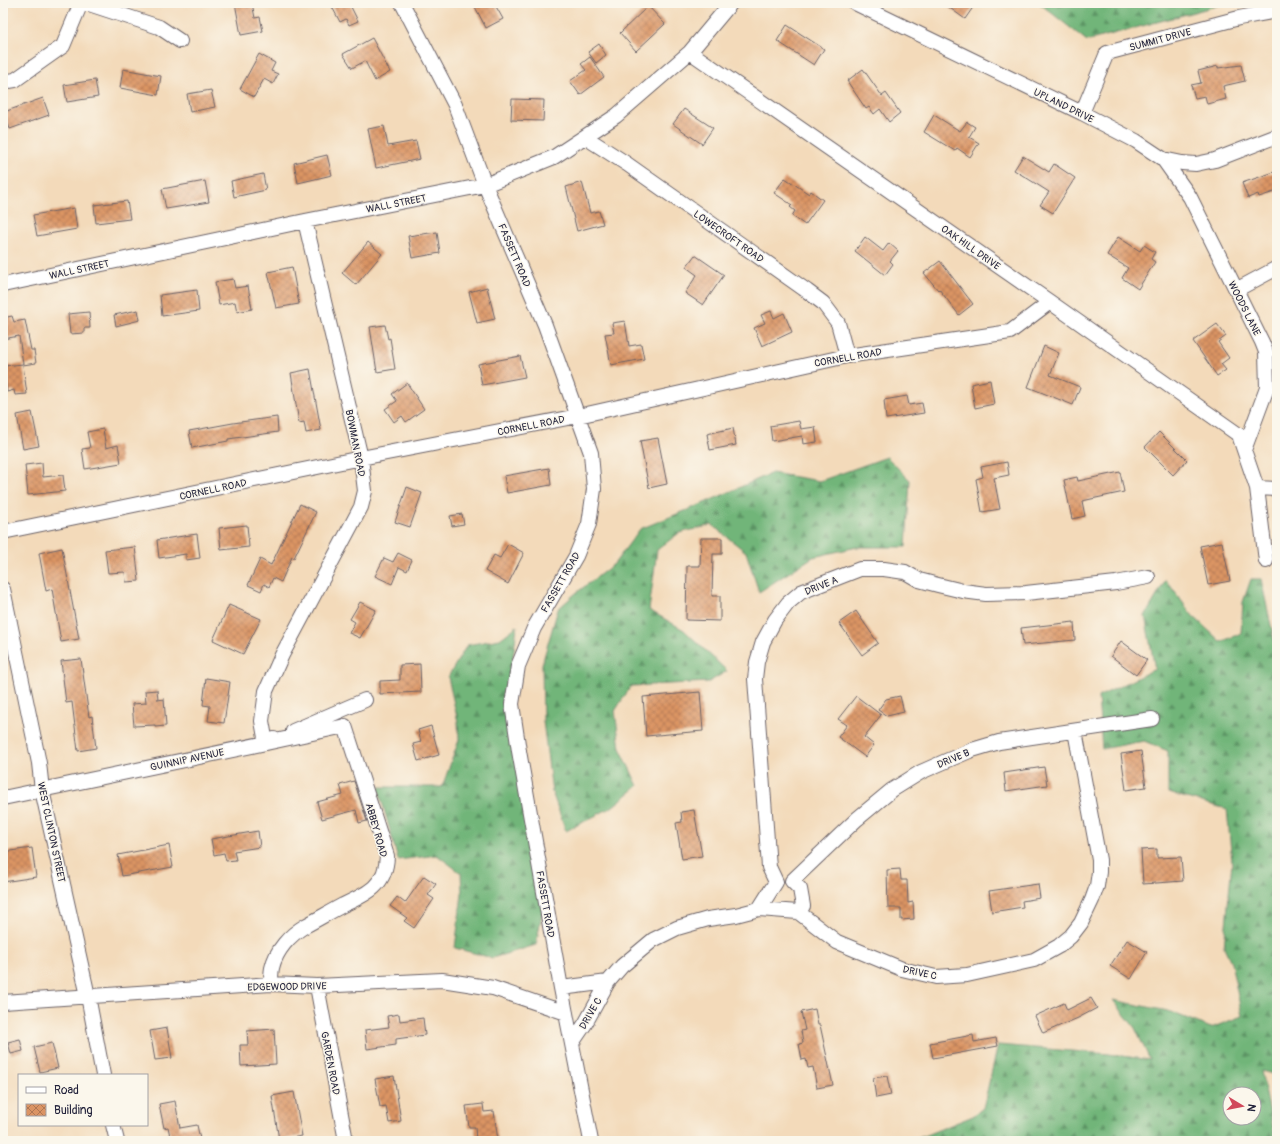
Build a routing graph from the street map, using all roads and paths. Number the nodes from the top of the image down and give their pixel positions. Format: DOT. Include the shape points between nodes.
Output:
graph roads {
  1 [pos="81,3"];
  2 [pos="86,3"];
  3 [pos="402,3"];
  4 [pos="731,3"];
  5 [pos="855,3"];
  6 [pos="1277,11"];
  7 [pos="180,41"];
  8 [pos="690,52"];
  9 [pos="3,82"];
  10 [pos="1082,113"];
  11 [pos="1277,136"];
  12 [pos="585,137"];
  13 [pos="1163,159"];
  14 [pos="485,185"];
  15 [pos="305,221"];
  16 [pos="1277,268"];
  17 [pos="3,285"];
  18 [pos="1236,290"];
  19 [pos="1050,302"];
  20 [pos="847,356"];
  21 [pos="578,416"];
  22 [pos="1244,450"];
  23 [pos="361,458"];
  24 [pos="1257,488"];
  25 [pos="1277,489"];
  26 [pos="3,532"];
  27 [pos="1266,561"];
  28 [pos="1148,577"];
  29 [pos="3,589"];
  30 [pos="365,700"];
  31 [pos="1152,719"];
  32 [pos="1075,731"];
  33 [pos="266,743"];
  34 [pos="42,790"];
  35 [pos="3,798"];
  36 [pos="792,881"];
  37 [pos="776,882"];
  38 [pos="758,909"];
  39 [pos="798,912"];
  40 [pos="608,982"];
  41 [pos="271,984"];
  42 [pos="317,986"];
  43 [pos="561,988"];
  44 [pos="88,996"];
  45 [pos="3,1002"];
  46 [pos="566,1013"];
  47 [pos="572,1043"];
  48 [pos="103,1074"];
  49 [pos="113,1126"];
  50 [pos="117,1141"];
  51 [pos="346,1141"];
  52 [pos="591,1141"];
  1 -- 9 [label="street" via="63,46 15,80"];
  2 -- 7 [label="street" via="159,27"];
  3 -- 14 [label="street, FASSETT ROAD" via="455,105"];
  4 -- 8 [label="street, WALL STREET"];
  5 -- 10 [label="street, UPLAND DRIVE"];
  6 -- 10 [label="street, SUMMIT DRIVE" via="1239,18 1107,53"];
  8 -- 12 [label="street, WALL STREET" via="616,116"];
  8 -- 19 [label="street, OAK HILL DRIVE"];
  10 -- 13 [label="street, UPLAND DRIVE" via="1136,141"];
  11 -- 13 [label="street, UPLAND DRIVE" via="1215,160 1196,164"];
  12 -- 14 [label="street, WALL STREET" via="554,157"];
  12 -- 20 [label="street, LOWECROFT ROAD" via="808,291 822,303 838,323"];
  13 -- 18 [label="street, WOODS LANE" via="1190,197"];
  14 -- 15 [label="street, WALL STREET"];
  14 -- 21 [label="street, FASSETT ROAD" via="545,324"];
  15 -- 17 [label="street, WALL STREET"];
  15 -- 23 [label="street, BOWMAN ROAD"];
  16 -- 18 [label="street"];
  18 -- 22 [label="street, WOODS LANE" via="1266,352 1267,388"];
  19 -- 20 [label="street, CORNELL ROAD" via="1010,332"];
  19 -- 22 [label="street, OAK HILL DRIVE" via="1239,435"];
  20 -- 21 [label="street, CORNELL ROAD"];
  21 -- 23 [label="street, CORNELL ROAD"];
  21 -- 43 [label="street, FASSETT ROAD" via="591,453 594,489 589,524 576,556 534,628 518,666 512,704"];
  22 -- 24 [label="street"];
  23 -- 26 [label="street, CORNELL ROAD"];
  23 -- 33 [label="street, BOWMAN ROAD" via="365,491 361,507 282,655 266,691 262,721"];
  24 -- 25 [label="street"];
  24 -- 27 [label="street"];
  28 -- 37 [label="street, DRIVE A" via="1116,583 986,594 919,580 905,572 860,569 801,592 774,620 763,642 755,679 769,867"];
  29 -- 34 [label="street, WEST CLINTON STREET" via="39,763"];
  30 -- 33 [label="street, GUINNIP AVENUE"];
  31 -- 32 [label="street, DRIVE B"];
  32 -- 36 [label="street, DRIVE B" via="999,742 972,750 921,772 892,790 857,818"];
  32 -- 39 [label="street, DRIVE C" via="1099,860 1099,872 1088,911 1071,936 1059,946 1034,960 967,975 936,977 902,968 837,942"];
  33 -- 34 [label="street, GUINNIP AVENUE"];
  33 -- 41 [label="street, ABBEY ROAD" via="345,726 387,856 383,874 372,890 295,932 285,943 272,968"];
  34 -- 35 [label="street, GUINNIP AVENUE"];
  34 -- 44 [label="street, WEST CLINTON STREET"];
  36 -- 37 [label="street"];
  36 -- 39 [label="street" via="800,890 803,906"];
  37 -- 38 [label="street"];
  38 -- 39 [label="street, DRIVE C"];
  38 -- 40 [label="street, DRIVE C" via="677,928 654,940 622,966"];
  40 -- 43 [label="street, DRIVE C"];
  40 -- 47 [label="street, DRIVE C"];
  41 -- 42 [label="street, EDGEWOOD DRIVE"];
  41 -- 44 [label="street, EDGEWOOD DRIVE"];
  42 -- 46 [label="street, EDGEWOOD DRIVE" via="442,980 493,988"];
  42 -- 51 [label="street, GARDEN ROAD"];
  43 -- 46 [label="street, FASSETT ROAD"];
  44 -- 45 [label="street, EDGEWOOD DRIVE"];
  44 -- 48 [label="street, WEST CLINTON STREET"];
  46 -- 47 [label="street, FASSETT ROAD"];
  47 -- 52 [label="street, FASSETT ROAD"];
  49 -- 50 [label="street"];
}
